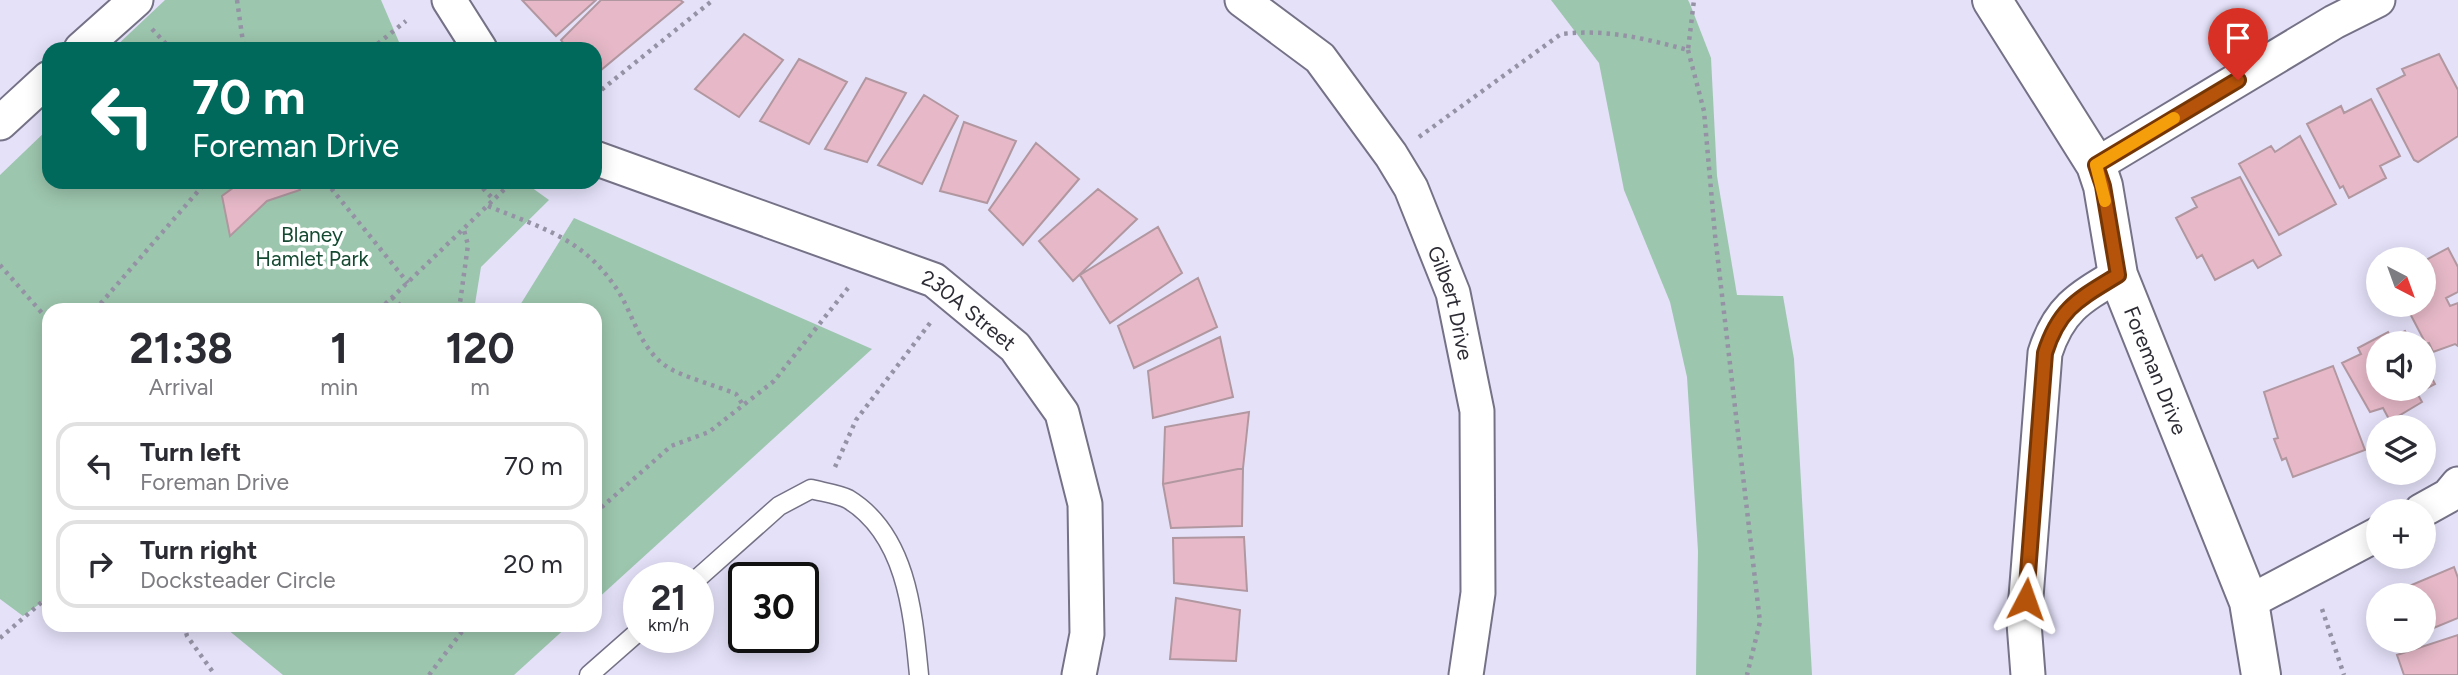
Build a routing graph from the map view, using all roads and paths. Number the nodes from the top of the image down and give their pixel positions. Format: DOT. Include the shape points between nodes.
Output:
graph roads {
  1 [pos="136,0"];
  2 [pos="237,0"];
  3 [pos="449,0"];
  4 [pos="713,0"];
  5 [pos="1242,0"];
  6 [pos="1694,0"];
  7 [pos="1992,0"];
  8 [pos="2378,0"];
  9 [pos="2329,11"];
  10 [pos="406,21"];
  11 [pos="89,42"];
  12 [pos="243,42"];
  13 [pos="380,42"];
  14 [pos="476,42"];
  15 [pos="1688,50"];
  16 [pos="42,84"];
  17 [pos="602,89"];
  18 [pos="0,122"];
  19 [pos="1410,143"];
  20 [pos="602,161"];
  21 [pos="2096,165"];
  22 [pos="200,189"];
  23 [pos="332,189"];
  24 [pos="484,189"];
  25 [pos="505,189"];
  26 [pos="494,200"];
  27 [pos="488,206"];
  28 [pos="464,229"];
  29 [pos="0,265"];
  30 [pos="2118,275"];
  31 [pos="408,282"];
  32 [pos="848,288"];
  33 [pos="393,297"];
  34 [pos="101,303"];
  35 [pos="387,303"];
  36 [pos="399,303"];
  37 [pos="460,303"];
  38 [pos="42,313"];
  39 [pos="930,323"];
  40 [pos="743,405"];
  41 [pos="824,492"];
  42 [pos="602,507"];
  43 [pos="2366,540"];
  44 [pos="714,564"];
  45 [pos="42,602"];
  46 [pos="2249,602"];
  47 [pos="2322,610"];
  48 [pos="186,632"];
  49 [pos="462,632"];
  50 [pos="0,638"];
  51 [pos="623,645"];
  52 [pos="215,675"];
  53 [pos="429,675"];
  54 [pos="589,675"];
  55 [pos="919,675"];
  56 [pos="1079,675"];
  57 [pos="1466,675"];
  58 [pos="1747,675"];
  59 [pos="2028,675"];
  60 [pos="2261,675"];
  61 [pos="2344,675"];
  1 -- 11 [label="street"];
  2 -- 12 [label="path"];
  3 -- 14 [label="street"];
  4 -- 17 [label="path"];
  5 -- 57 [label="street, Gilbert Drive" via="1320,58 1391,155 1411,188 1453,293 1476,411 1478,593"];
  6 -- 15 [label="path"];
  7 -- 21 [label="street, Foreman Drive"];
  8 -- 9 [label="street"];
  9 -- 21 [label="street"];
  10 -- 13 [label="path"];
  15 -- 19 [label="path" via="1620,32 1561,34"];
  15 -- 58 [label="path" via="1704,111 1760,622"];
  16 -- 18 [label="street"];
  20 -- 56 [label="street, 230A Street" via="934,280 1015,347 1062,413 1085,504 1087,634"];
  21 -- 30 [label="street, Foreman Drive"];
  22 -- 34 [label="path"];
  23 -- 31 [label="path"];
  24 -- 26 [label="path"];
  25 -- 26 [label="path"];
  26 -- 27 [label="path"];
  27 -- 28 [label="path"];
  27 -- 40 [label="path" via="582,248 602,268 642,339 666,367 736,394"];
  28 -- 31 [label="path"];
  28 -- 37 [label="path" via="468,245"];
  29 -- 38 [label="path"];
  30 -- 46 [label="street, Foreman Drive"];
  30 -- 59 [label="street" via="2075,301 2061,316 2045,353 2024,624"];
  31 -- 33 [label="path"];
  32 -- 40 [label="path" via="774,381"];
  33 -- 35 [label="path"];
  33 -- 36 [label="path"];
  39 -- 41 [label="path" via="856,420"];
  40 -- 42 [label="path" via="709,432 671,446"];
  41 -- 44 [label="lane" via="811,489 779,506"];
  41 -- 55 [label="lane" via="846,498 880,526 902,570"];
  43 -- 46 [label="street"];
  45 -- 50 [label="path"];
  46 -- 60 [label="street, Foreman Drive"];
  47 -- 61 [label="path"];
  48 -- 52 [label="path"];
  49 -- 53 [label="path"];
  51 -- 54 [label="lane"];
}
